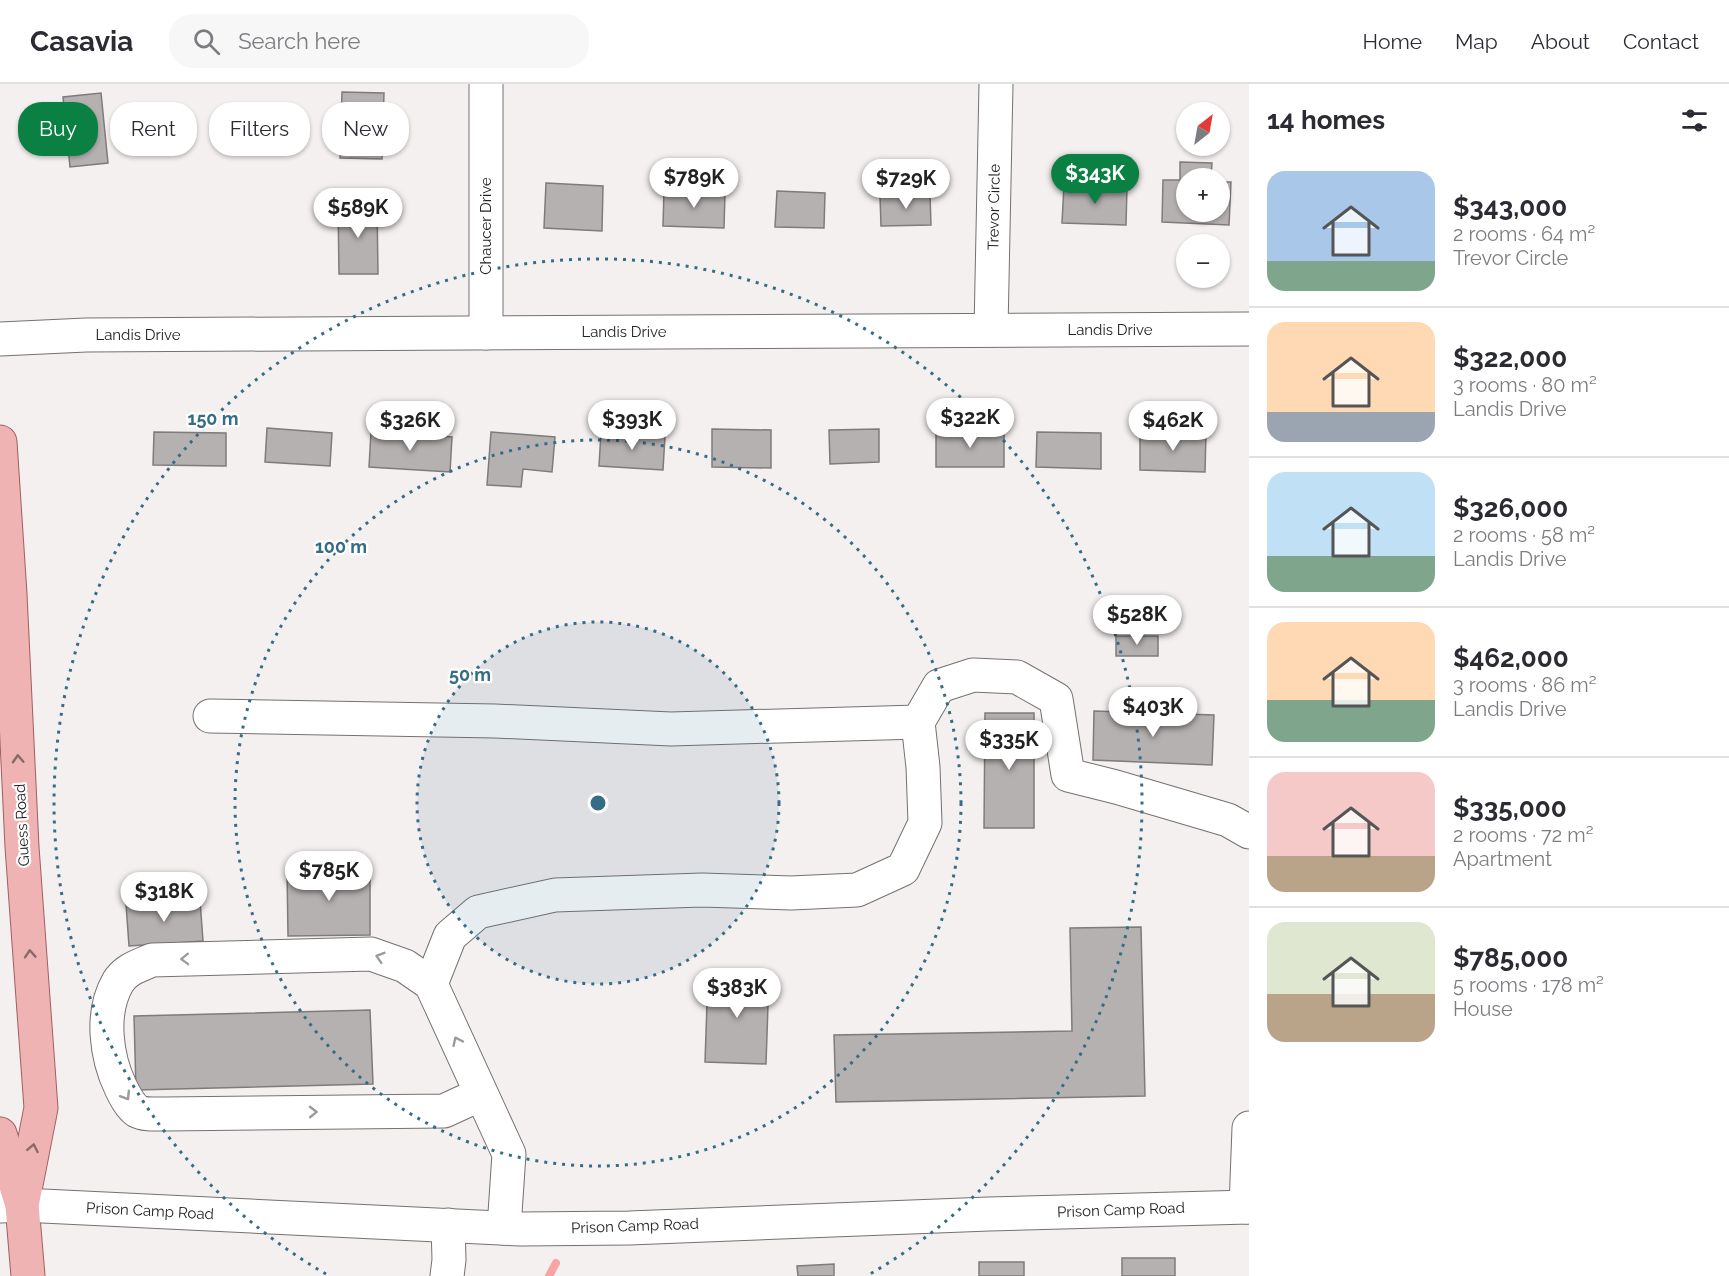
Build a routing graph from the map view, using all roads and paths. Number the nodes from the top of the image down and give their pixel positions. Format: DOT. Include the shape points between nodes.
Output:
graph roads {
  1 [pos="486,84"];
  2 [pos="996,84"];
  3 [pos="1249,329"];
  4 [pos="991,330"];
  5 [pos="486,333"];
  6 [pos="0,339"];
  7 [pos="0,442"];
  8 [pos="210,716"];
  9 [pos="918,722"];
  10 [pos="1249,832"];
  11 [pos="431,984"];
  12 [pos="481,1094"];
  13 [pos="1249,1128"];
  14 [pos="0,1134"];
  15 [pos="11,1206"];
  16 [pos="1248,1207"];
  17 [pos="448,1225"];
  18 [pos="504,1228"];
  19 [pos="28,1276"];
  20 [pos="447,1276"];
  1 -- 5 [label="street, Chaucer Drive"];
  2 -- 4 [label="street, Trevor Circle"];
  3 -- 4 [label="street, Landis Drive"];
  4 -- 5 [label="street, Landis Drive"];
  5 -- 6 [label="street, Landis Drive"];
  15 -- 7 [label="main road, Guess Road, one-way" via="41,1108"];
  8 -- 9 [label="street" via="495,721 671,729"];
  9 -- 10 [label="street" via="939,686 973,675 1017,677 1056,699 1068,775 1228,820"];
  9 -- 11 [label="street" via="925,823 903,869 857,890 555,895 478,912 450,936"];
  12 -- 11 [label="street, one-way"];
  11 -- 12 [label="street, one-way" via="405,966 371,954 152,960 128,970 109,1002 109,1053 126,1098 144,1113 444,1111"];
  12 -- 18 [label="street" via="509,1154"];
  13 -- 16 [label="street"];
  14 -- 15 [label="main road, Guess Road"];
  15 -- 17 [label="street, Prison Camp Road"];
  15 -- 19 [label="main road, Guess Road"];
  16 -- 18 [label="street, Prison Camp Road" via="629,1228"];
  17 -- 18 [label="street, Prison Camp Road"];
  17 -- 20 [label="street"];
}
